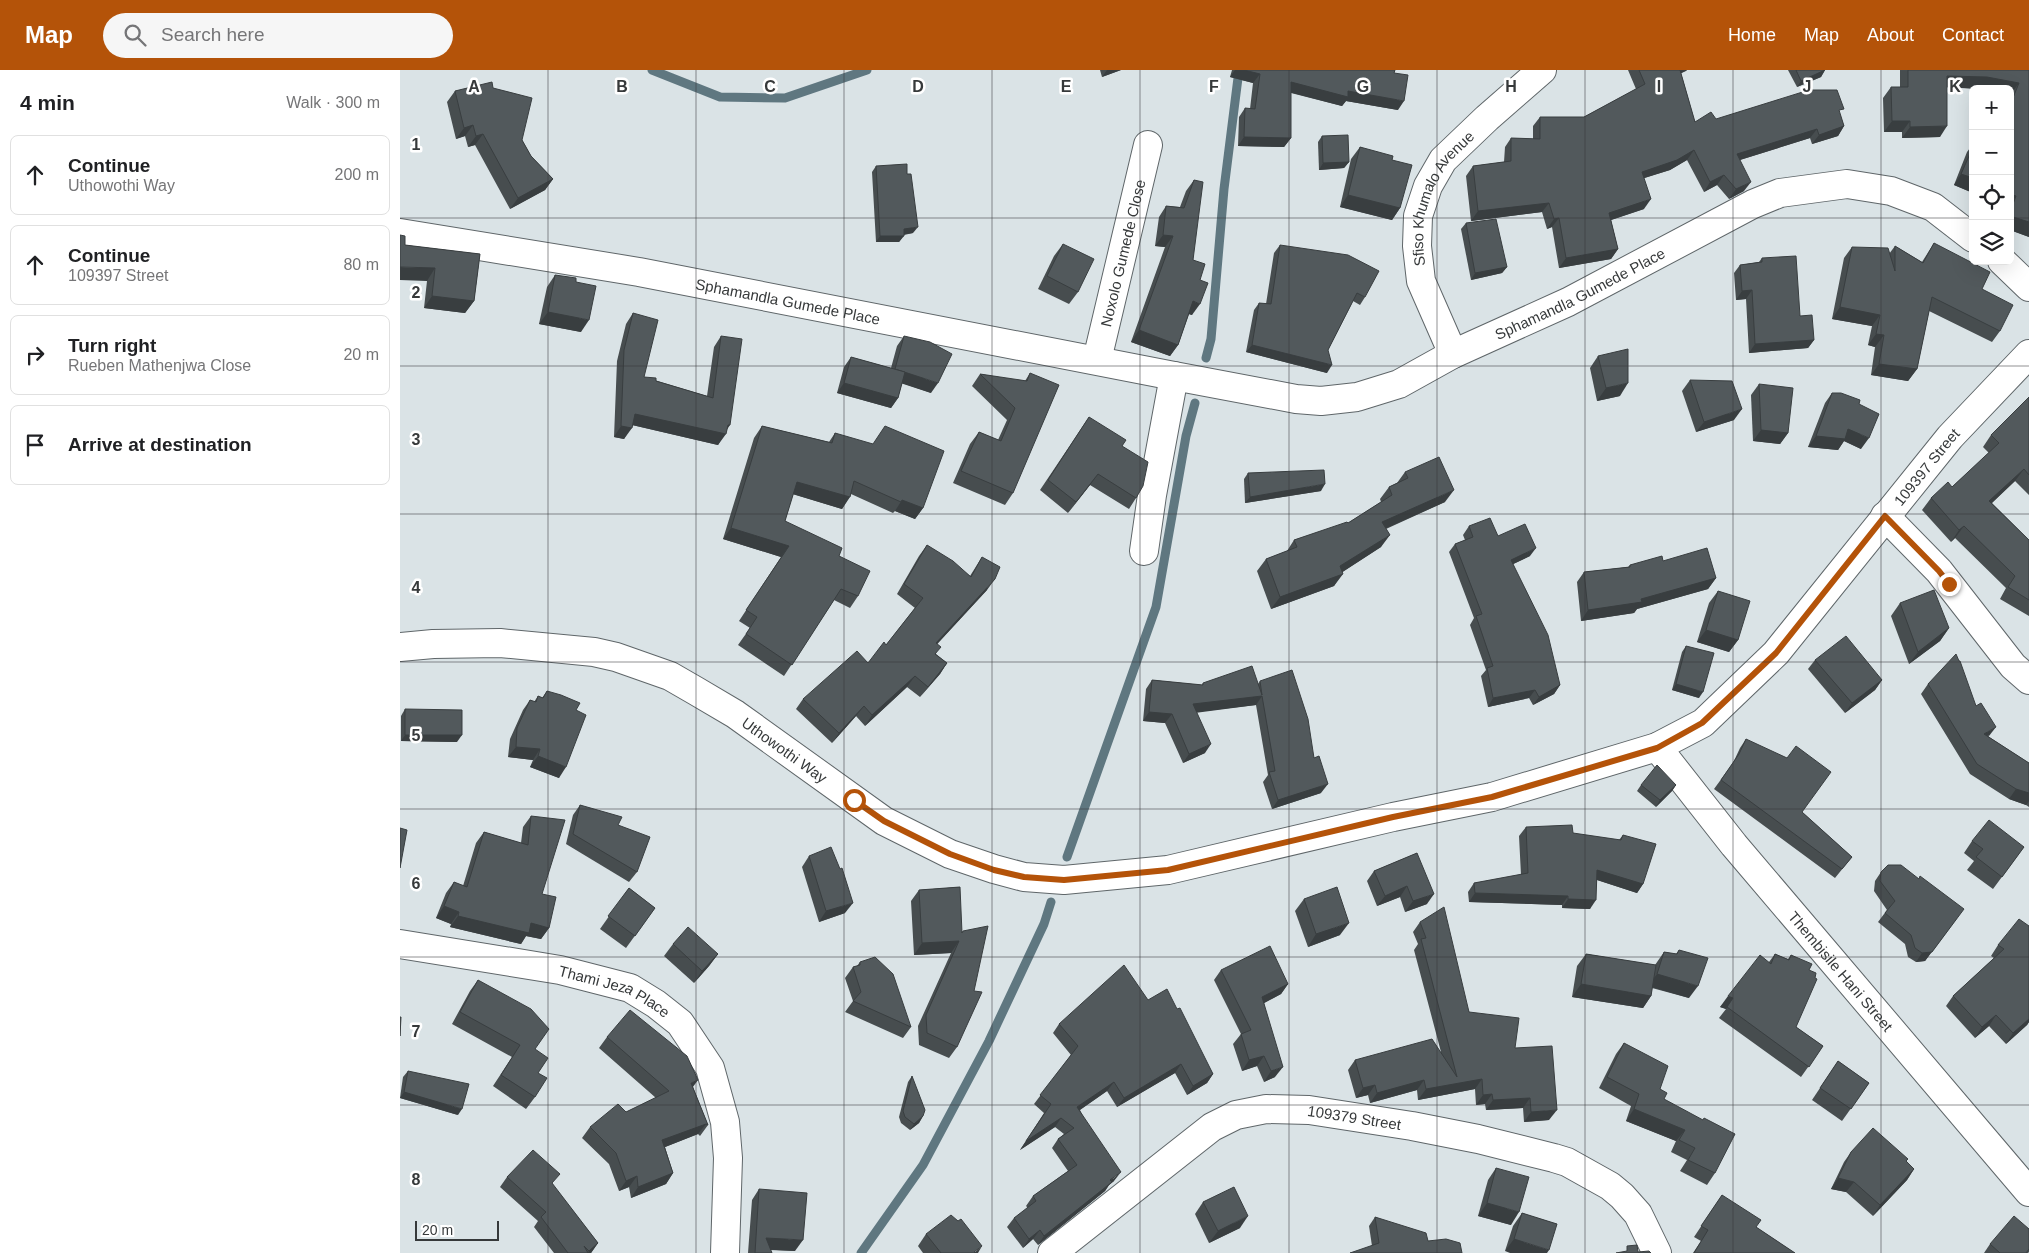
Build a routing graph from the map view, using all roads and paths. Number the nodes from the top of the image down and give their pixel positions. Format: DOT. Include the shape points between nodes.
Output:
graph roads {
  1 [pos="1539,71"];
  2 [pos="1148,144"];
  3 [pos="400,233"];
  4 [pos="1969,235"];
  5 [pos="2006,265"];
  6 [pos="2029,286"];
  7 [pos="1452,354"];
  8 [pos="2029,354"];
  9 [pos="1097,360"];
  10 [pos="1174,376"];
  11 [pos="1885,516"];
  12 [pos="1144,551"];
  13 [pos="400,647"];
  14 [pos="2029,680"];
  15 [pos="1657,748"];
  16 [pos="400,944"];
  17 [pos="2029,1192"];
  18 [pos="725,1253"];
  19 [pos="1052,1253"];
  20 [pos="1657,1253"];
  1 -- 7 [label="street, Sfiso Khumalo Avenue" via="1443,160 1428,186 1418,216 1416,246 1421,281"];
  2 -- 9 [label="street, Noxolo Gumede Close"];
  3 -- 9 [label="street, Sphamandla Gumede Place" via="638,272"];
  4 -- 7 [label="street, Sphamandla Gumede Place" via="1933,207 1891,191 1847,184 1780,193 1753,204 1568,302"];
  5 -- 6 [label="street"];
  7 -- 10 [label="street, Sphamandla Gumede Place" via="1399,384 1357,397 1320,401"];
  8 -- 11 [label="street, 109397 Street" via="1950,437"];
  9 -- 10 [label="street, Sphamandla Gumede Place"];
  10 -- 12 [label="street"];
  11 -- 14 [label="street" via="1939,571 2013,666"];
  11 -- 15 [label="street, 109397 Street" via="1776,653 1702,723"];
  13 -- 15 [label="street, Uthowothi Way" via="500,643 616,657 670,676 735,714 884,821 950,854 994,870 1064,880 1168,870 1492,797"];
  15 -- 17 [label="street, Thembisile Hani Street" via="1734,844"];
  16 -- 18 [label="street, Thami Jeza Place" via="560,970 630,988 680,1023 710,1068 725,1122 728,1158"];
  19 -- 20 [label="street, 109379 Street" via="1212,1128 1236,1115 1266,1109 1309,1110 1412,1126 1567,1162 1622,1196 1638,1214"];
}
